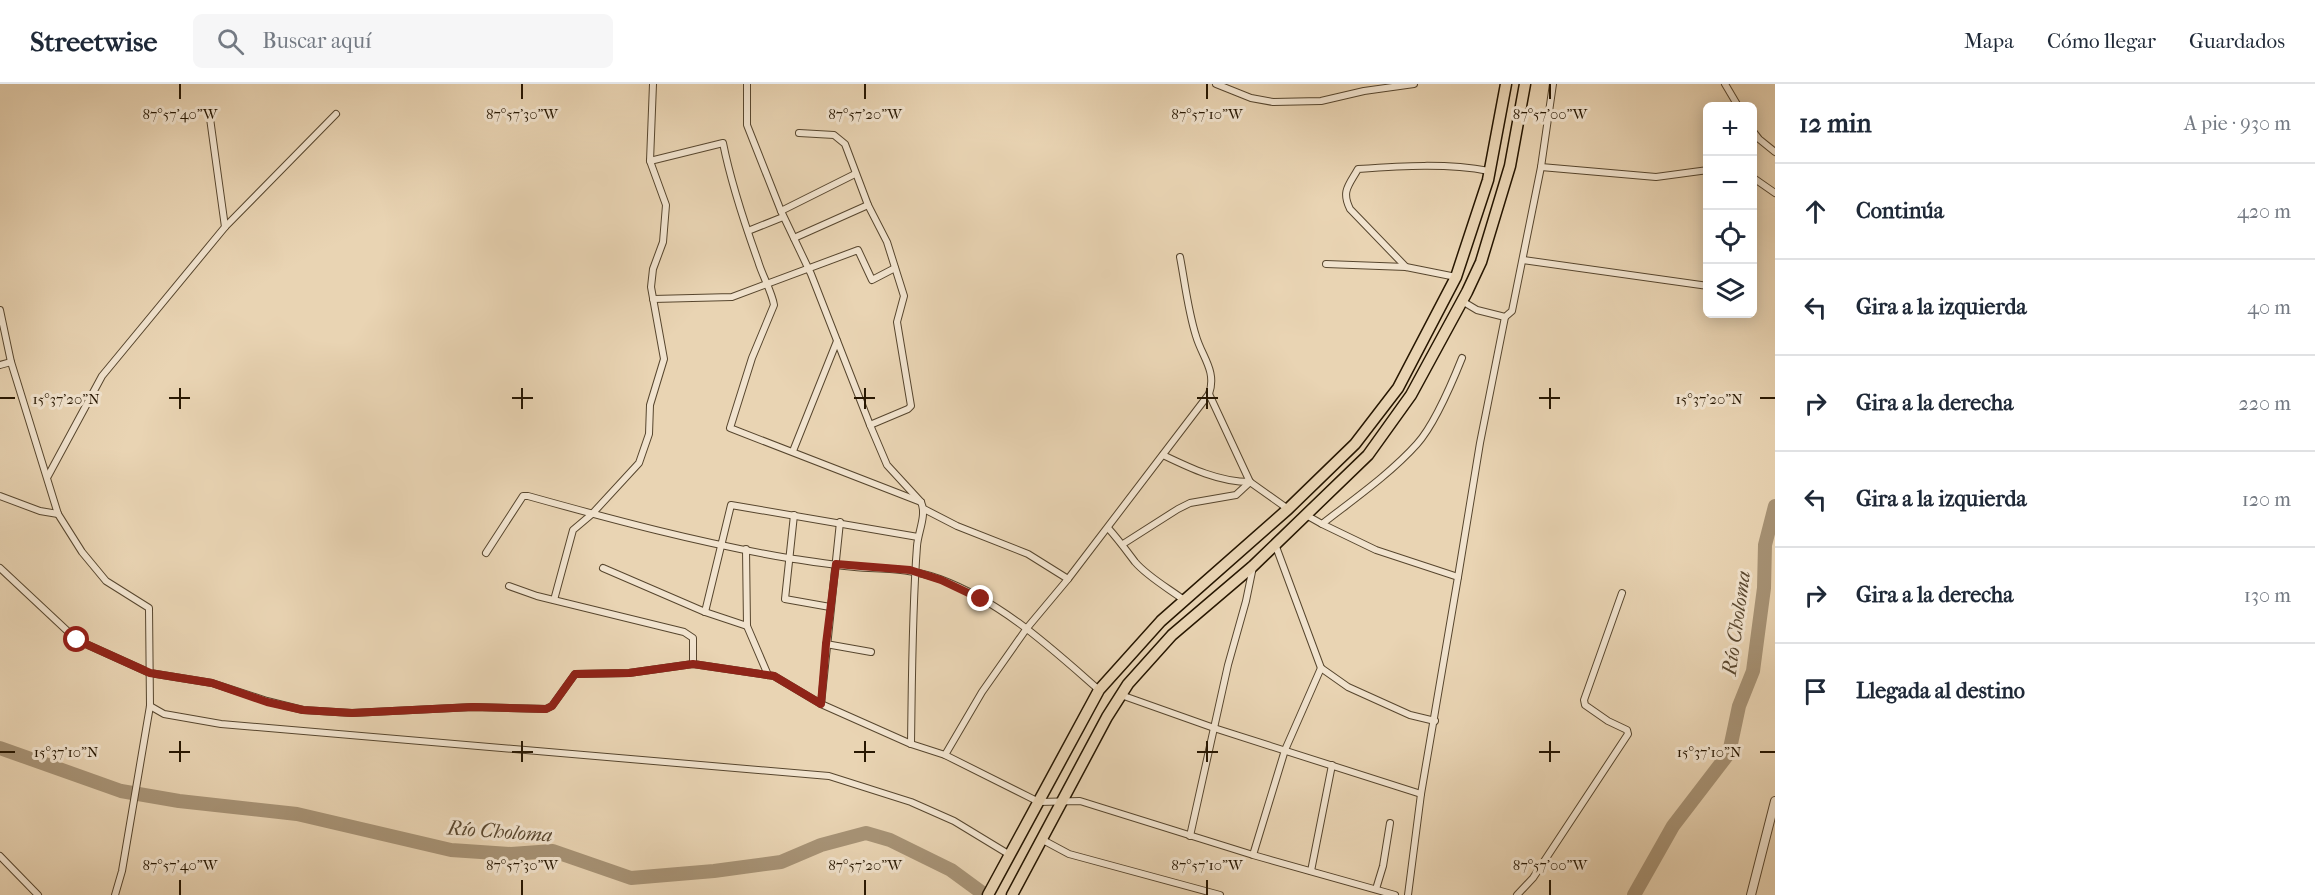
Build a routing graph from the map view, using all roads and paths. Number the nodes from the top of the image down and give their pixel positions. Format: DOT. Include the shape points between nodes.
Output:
graph roads {
  1 [pos="653,84"];
  2 [pos="747,84"];
  3 [pos="1216,84"];
  4 [pos="1414,84"];
  5 [pos="1506,84"];
  6 [pos="1525,84"];
  7 [pos="1552,84"];
  8 [pos="1725,84"];
  9 [pos="1736,102"];
  10 [pos="209,111"];
  11 [pos="336,114"];
  12 [pos="799,133"];
  13 [pos="1757,136"];
  14 [pos="1775,152"];
  15 [pos="650,161"];
  16 [pos="1541,167"];
  17 [pos="1489,171"];
  18 [pos="1703,171"];
  19 [pos="855,174"];
  20 [pos="1757,180"];
  21 [pos="1775,193"];
  22 [pos="868,206"];
  23 [pos="782,214"];
  24 [pos="225,227"];
  25 [pos="747,231"];
  26 [pos="794,238"];
  27 [pos="1180,257"];
  28 [pos="1523,260"];
  29 [pos="1326,264"];
  30 [pos="1406,267"];
  31 [pos="809,268"];
  32 [pos="895,268"];
  33 [pos="1456,277"];
  34 [pos="766,285"];
  35 [pos="1703,285"];
  36 [pos="653,298"];
  37 [pos="1462,302"];
  38 [pos="0,310"];
  39 [pos="1505,317"];
  40 [pos="837,340"];
  41 [pos="1462,358"];
  42 [pos="11,362"];
  43 [pos="0,365"];
  44 [pos="1209,394"];
  45 [pos="870,425"];
  46 [pos="793,451"];
  47 [pos="1163,455"];
  48 [pos="48,476"];
  49 [pos="1250,482"];
  50 [pos="0,496"];
  51 [pos="921,502"];
  52 [pos="924,509"];
  53 [pos="1288,509"];
  54 [pos="58,514"];
  55 [pos="592,514"];
  56 [pos="1306,515"];
  57 [pos="794,516"];
  58 [pos="840,522"];
  59 [pos="1322,524"];
  60 [pos="1108,528"];
  61 [pos="918,537"];
  62 [pos="722,544"];
  63 [pos="1123,544"];
  64 [pos="1275,544"];
  65 [pos="746,549"];
  66 [pos="486,553"];
  67 [pos="788,558"];
  68 [pos="836,564"];
  69 [pos="1253,566"];
  70 [pos="0,568"];
  71 [pos="603,568"];
  72 [pos="915,572"];
  73 [pos="1458,577"];
  74 [pos="1068,579"];
  75 [pos="509,586"];
  76 [pos="1622,593"];
  77 [pos="554,600"];
  78 [pos="1184,600"];
  79 [pos="830,607"];
  80 [pos="705,612"];
  81 [pos="747,626"];
  82 [pos="1027,628"];
  83 [pos="826,644"];
  84 [pos="871,652"];
  85 [pos="693,664"];
  86 [pos="1321,668"];
  87 [pos="150,673"];
  88 [pos="768,675"];
  89 [pos="1099,690"];
  90 [pos="1121,695"];
  91 [pos="821,704"];
  92 [pos="150,706"];
  93 [pos="1434,721"];
  94 [pos="1214,728"];
  95 [pos="911,744"];
  96 [pos="1285,750"];
  97 [pos="945,755"];
  98 [pos="1332,765"];
  99 [pos="1421,794"];
  100 [pos="1060,801"];
  101 [pos="1775,801"];
  102 [pos="1039,802"];
  103 [pos="1390,823"];
  104 [pos="1190,836"];
  105 [pos="1041,839"];
  106 [pos="1253,855"];
  107 [pos="0,856"];
  108 [pos="1007,859"];
  109 [pos="1311,871"];
  110 [pos="1376,889"];
  111 [pos="38,895"];
  112 [pos="115,895"];
  113 [pos="988,895"];
  114 [pos="1012,895"];
  115 [pos="1220,895"];
  116 [pos="1395,895"];
  117 [pos="1408,895"];
  118 [pos="1516,895"];
  119 [pos="1751,895"];
  1 -- 15 [label="street"];
  2 -- 23 [label="street" via="747,125"];
  3 -- 4 [label="street" via="1273,102 1321,101"];
  5 -- 17 [label="highway"];
  6 -- 37 [label="highway" via="1510,166 1481,262"];
  7 -- 16 [label="street"];
  8 -- 9 [label="street"];
  10 -- 24 [label="street"];
  11 -- 24 [label="street"];
  12 -- 19 [label="street" via="834,135 845,144"];
  13 -- 14 [label="street"];
  15 -- 25 [label="street" via="723,143"];
  15 -- 36 [label="street" via="666,205 663,242 653,269"];
  16 -- 18 [label="street" via="1656,177"];
  16 -- 28 [label="street"];
  17 -- 30 [label="street" via="1468,167 1358,169 1345,200"];
  17 -- 33 [label="highway"];
  19 -- 22 [label="street"];
  19 -- 23 [label="street"];
  20 -- 21 [label="street"];
  22 -- 26 [label="street"];
  22 -- 32 [label="street" via="887,242"];
  23 -- 25 [label="street"];
  23 -- 26 [label="street"];
  24 -- 48 [label="street" via="102,376"];
  25 -- 34 [label="street"];
  26 -- 31 [label="street"];
  27 -- 44 [label="street" via="1196,338 1209,363 1213,384"];
  28 -- 35 [label="street"];
  28 -- 39 [label="street" via="1512,311"];
  29 -- 30 [label="street"];
  30 -- 33 [label="street"];
  31 -- 32 [label="street" via="858,250 872,280"];
  31 -- 34 [label="street"];
  31 -- 40 [label="street"];
  32 -- 45 [label="street" via="904,296 897,322 911,406"];
  33 -- 53 [label="highway" via="1398,388 1355,444"];
  34 -- 36 [label="street" via="732,297"];
  34 -- 46 [label="street" via="774,305 730,428"];
  36 -- 55 [label="street" via="664,359 650,405 649,434 639,463"];
  37 -- 39 [label="street"];
  37 -- 56 [label="highway" via="1411,395 1374,446"];
  38 -- 42 [label="street"];
  39 -- 73 [label="street"];
  40 -- 45 [label="street"];
  40 -- 46 [label="street"];
  41 -- 59 [label="street" via="1450,389 1418,442"];
  42 -- 43 [label="street"];
  42 -- 48 [label="street"];
  44 -- 47 [label="street"];
  44 -- 49 [label="street"];
  45 -- 51 [label="street" via="887,465"];
  46 -- 51 [label="street"];
  47 -- 49 [label="street" via="1228,480"];
  47 -- 60 [label="street"];
  48 -- 54 [label="street"];
  49 -- 53 [label="street"];
  49 -- 63 [label="street" via="1236,495 1190,503"];
  50 -- 54 [label="street"];
  51 -- 52 [label="street"];
  52 -- 61 [label="street"];
  52 -- 74 [label="street" via="1028,554"];
  53 -- 78 [label="highway"];
  54 -- 87 [label="street" via="106,581 149,609"];
  55 -- 62 [label="street"];
  55 -- 66 [label="street" via="523,496"];
  55 -- 77 [label="street" via="573,530"];
  56 -- 59 [label="street"];
  56 -- 64 [label="highway"];
  57 -- 58 [label="street"];
  57 -- 62 [label="street" via="731,505"];
  57 -- 67 [label="street"];
  58 -- 61 [label="street"];
  58 -- 68 [label="street"];
  59 -- 73 [label="street" via="1376,550"];
  60 -- 63 [label="street"];
  60 -- 74 [label="street"];
  61 -- 72 [label="street"];
  62 -- 65 [label="street"];
  62 -- 80 [label="street"];
  63 -- 78 [label="street" via="1148,574"];
  64 -- 69 [label="highway"];
  64 -- 86 [label="street"];
  65 -- 67 [label="street"];
  65 -- 81 [label="street"];
  67 -- 68 [label="street"];
  67 -- 79 [label="street" via="785,599"];
  68 -- 72 [label="street"];
  68 -- 79 [label="street"];
  69 -- 90 [label="highway" via="1172,634"];
  69 -- 94 [label="street"];
  70 -- 87 [label="street" via="77,640"];
  71 -- 80 [label="street"];
  72 -- 82 [label="street" via="981,599"];
  72 -- 95 [label="street"];
  73 -- 93 [label="street"];
  74 -- 82 [label="street"];
  75 -- 77 [label="street"];
  76 -- 118 [label="street" via="1584,700 1585,705 1628,734 1533,878"];
  77 -- 85 [label="street" via="684,632 693,638"];
  78 -- 89 [label="highway"];
  79 -- 83 [label="street"];
  80 -- 81 [label="street"];
  81 -- 88 [label="street"];
  82 -- 89 [label="street"];
  82 -- 97 [label="street" via="982,692"];
  83 -- 84 [label="street"];
  83 -- 91 [label="street"];
  85 -- 87 [label="street" via="629,673 575,674 546,709 473,707 362,713 303,710 212,683"];
  85 -- 88 [label="street"];
  86 -- 93 [label="street" via="1348,687 1410,715"];
  86 -- 96 [label="street"];
  87 -- 92 [label="street"];
  88 -- 91 [label="street"];
  89 -- 102 [label="highway"];
  90 -- 94 [label="street"];
  90 -- 100 [label="highway"];
  91 -- 95 [label="street"];
  92 -- 108 [label="street" via="164,714 221,724 830,776 954,821"];
  92 -- 112 [label="street"];
  93 -- 99 [label="street"];
  94 -- 96 [label="street"];
  94 -- 104 [label="street"];
  95 -- 97 [label="street"];
  96 -- 98 [label="street"];
  96 -- 106 [label="street"];
  97 -- 102 [label="street"];
  98 -- 99 [label="street"];
  98 -- 109 [label="street"];
  99 -- 117 [label="street"];
  100 -- 102 [label="street"];
  100 -- 104 [label="street" via="1080,801"];
  100 -- 105 [label="highway"];
  101 -- 119 [label="street"];
  102 -- 108 [label="highway"];
  103 -- 110 [label="street"];
  104 -- 106 [label="street"];
  105 -- 114 [label="highway"];
  105 -- 115 [label="street" via="1069,854"];
  106 -- 109 [label="street"];
  107 -- 111 [label="street"];
  108 -- 113 [label="highway"];
  109 -- 110 [label="street"];
  110 -- 116 [label="street"];
}
